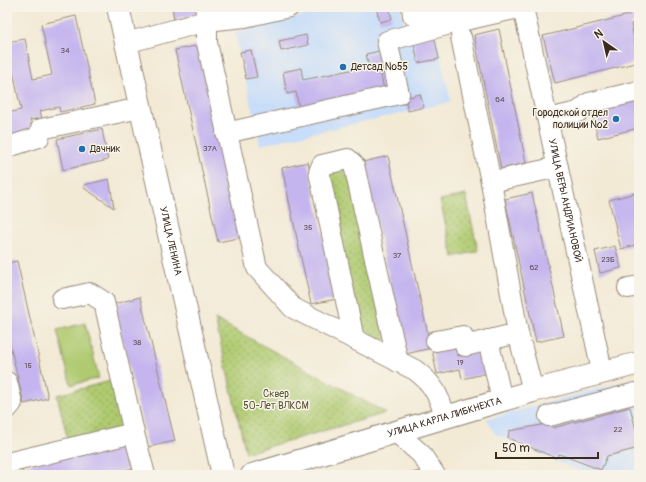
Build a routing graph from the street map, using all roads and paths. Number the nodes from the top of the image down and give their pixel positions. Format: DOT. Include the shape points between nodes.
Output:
graph roads {
  1 [pos="118,7"];
  2 [pos="289,7"];
  3 [pos="412,7"];
  4 [pos="448,7"];
  5 [pos="523,7"];
  6 [pos="244,12"];
  7 [pos="206,14"];
  8 [pos="461,37"];
  9 [pos="126,43"];
  10 [pos="639,91"];
  11 [pos="140,108"];
  12 [pos="548,119"];
  13 [pos="226,132"];
  14 [pos="11,146"];
  15 [pos="558,167"];
  16 [pos="491,182"];
  17 [pos="62,299"];
  18 [pos="518,333"];
  19 [pos="354,339"];
  20 [pos="488,340"];
  21 [pos="436,342"];
  22 [pos="398,362"];
  23 [pos="635,364"];
  24 [pos="602,372"];
  25 [pos="7,382"];
  26 [pos="533,391"];
  27 [pos="638,398"];
  28 [pos="502,400"];
  29 [pos="7,410"];
  30 [pos="549,416"];
  31 [pos="446,417"];
  32 [pos="396,432"];
  33 [pos="134,433"];
  34 [pos="7,463"];
  35 [pos="145,475"];
  36 [pos="223,475"];
  37 [pos="252,475"];
  38 [pos="435,475"];
  1 -- 9 [label="main road, УЛИЦА ЛЕНИНА"];
  2 -- 6 [label="street"];
  3 -- 4 [label="street" via="413,15"];
  5 -- 12 [label="street, УЛИЦА ВЕРЫ АНДРИАНОВОЙ"];
  5 -- 13 [label="street" via="387,41 399,94"];
  6 -- 7 [label="street"];
  7 -- 9 [label="street"];
  7 -- 13 [label="street" via="207,44"];
  8 -- 16 [label="street"];
  9 -- 11 [label="main road, УЛИЦА ЛЕНИНА"];
  10 -- 12 [label="street" via="589,103 578,112"];
  11 -- 14 [label="street" via="41,129 39,137"];
  11 -- 36 [label="main road, УЛИЦА ЛЕНИНА"];
  12 -- 15 [label="street, УЛИЦА ВЕРЫ АНДРИАНОВОЙ"];
  13 -- 19 [label="street" via="257,268 293,308"];
  15 -- 16 [label="street"];
  15 -- 24 [label="street, УЛИЦА ВЕРЫ АНДРИАНОВОЙ"];
  16 -- 18 [label="street"];
  17 -- 33 [label="street" via="90,293 104,302"];
  18 -- 20 [label="street"];
  18 -- 26 [label="street"];
  19 -- 22 [label="street"];
  19 -- 22 [label="street" via="319,172 322,165 348,159 354,165"];
  20 -- 21 [label="street" via="465,346 463,336"];
  20 -- 28 [label="street"];
  22 -- 31 [label="street" via="426,378 435,388"];
  23 -- 24 [label="main road, УЛИЦА КАРЛА ЛИБКНЕХТА"];
  23 -- 27 [label="street"];
  24 -- 26 [label="main road, УЛИЦА КАРЛА ЛИБКНЕХТА"];
  25 -- 29 [label="street" via="12,403"];
  26 -- 28 [label="main road, УЛИЦА КАРЛА ЛИБКНЕХТА"];
  27 -- 30 [label="street"];
  28 -- 31 [label="main road, УЛИЦА КАРЛА ЛИБКНЕХТА"];
  31 -- 32 [label="main road, УЛИЦА КАРЛА ЛИБКНЕХТА"];
  32 -- 37 [label="main road, УЛИЦА КАРЛА ЛИБКНЕХТА"];
  32 -- 38 [label="street" via="421,454"];
  33 -- 34 [label="street"];
  33 -- 35 [label="street"];
}
